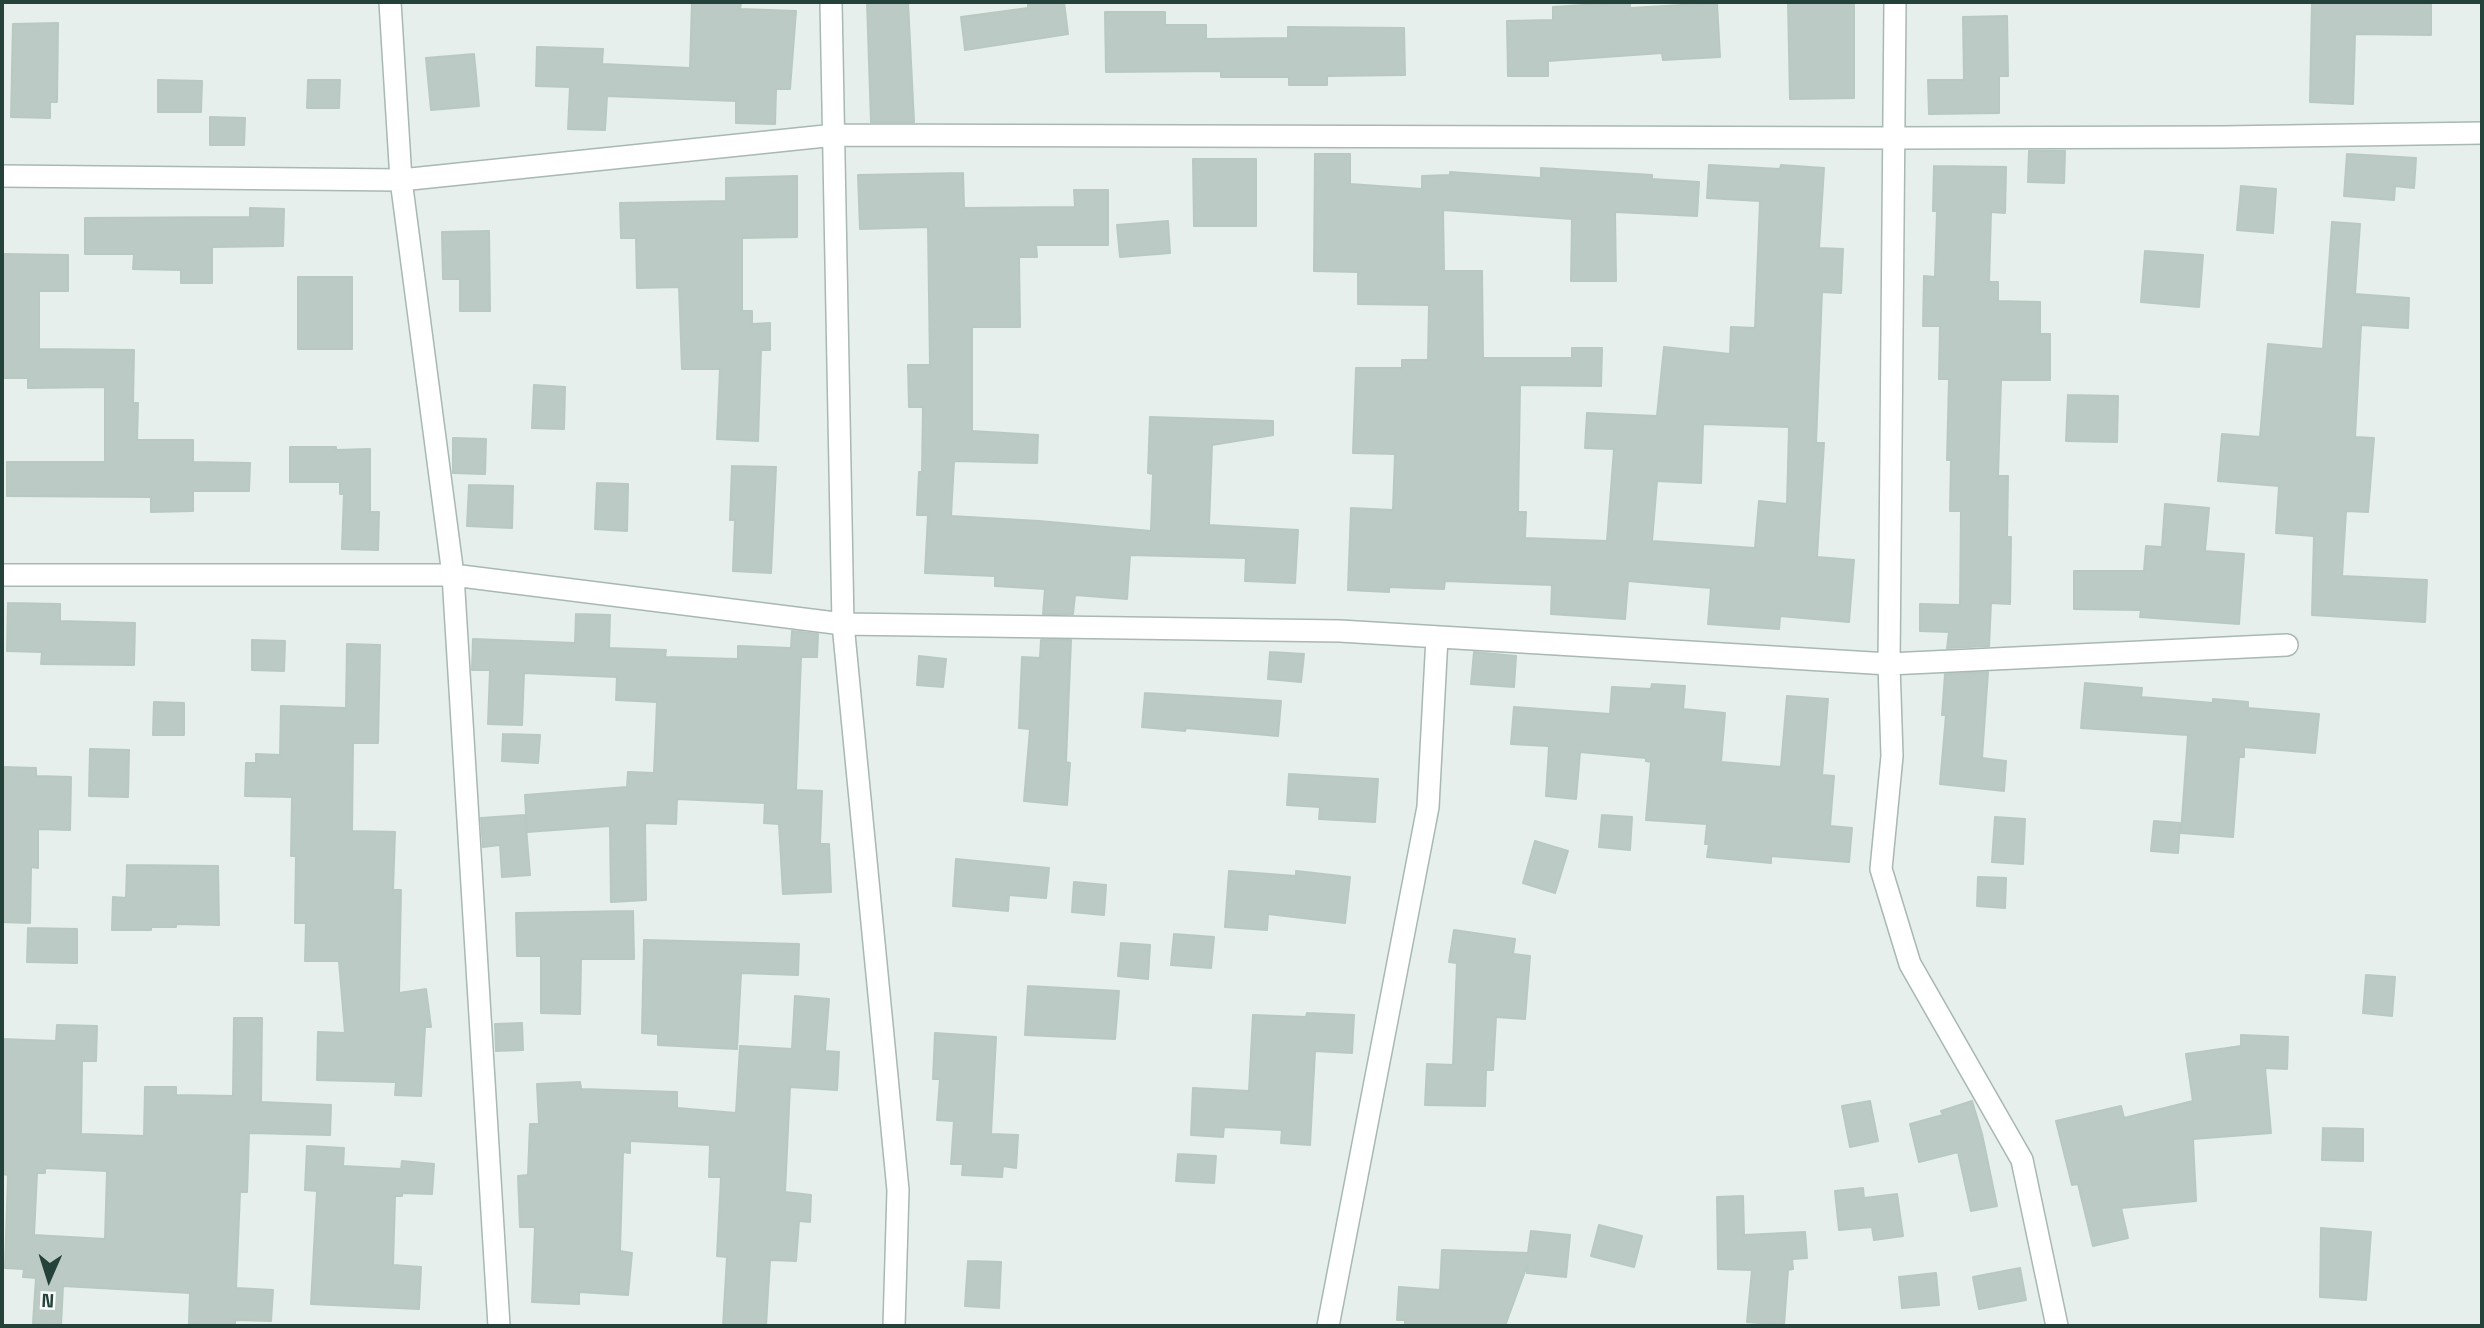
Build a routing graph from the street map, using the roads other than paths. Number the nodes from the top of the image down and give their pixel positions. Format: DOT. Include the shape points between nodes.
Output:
graph roads {
  1 [pos="390,2"];
  2 [pos="831,2"];
  3 [pos="1895,2"];
  4 [pos="2482,133"];
  5 [pos="835,135"];
  6 [pos="1893,138"];
  7 [pos="2,176"];
  8 [pos="401,180"];
  9 [pos="2,575"];
  10 [pos="453,575"];
  11 [pos="843,624"];
  12 [pos="1437,637"];
  13 [pos="2287,645"];
  14 [pos="1889,664"];
  15 [pos="499,1326"];
  16 [pos="894,1326"];
  17 [pos="1328,1326"];
  18 [pos="2057,1326"];
  1 -- 8 [label="street"];
  2 -- 5 [label="street"];
  3 -- 6 [label="street"];
  4 -- 6 [label="street"];
  5 -- 6 [label="street"];
  5 -- 8 [label="street"];
  5 -- 11 [label="street"];
  6 -- 14 [label="street"];
  7 -- 8 [label="street"];
  8 -- 10 [label="street"];
  9 -- 10 [label="street"];
  10 -- 11 [label="street"];
  10 -- 15 [label="street"];
  11 -- 12 [label="street" via="1340,631"];
  11 -- 16 [label="street" via="898,1190"];
  12 -- 14 [label="street"];
  12 -- 17 [label="street" via="1428,807"];
  13 -- 14 [label="street"];
  14 -- 18 [label="street" via="1892,757 1881,869 1910,964 2022,1160"];
}
